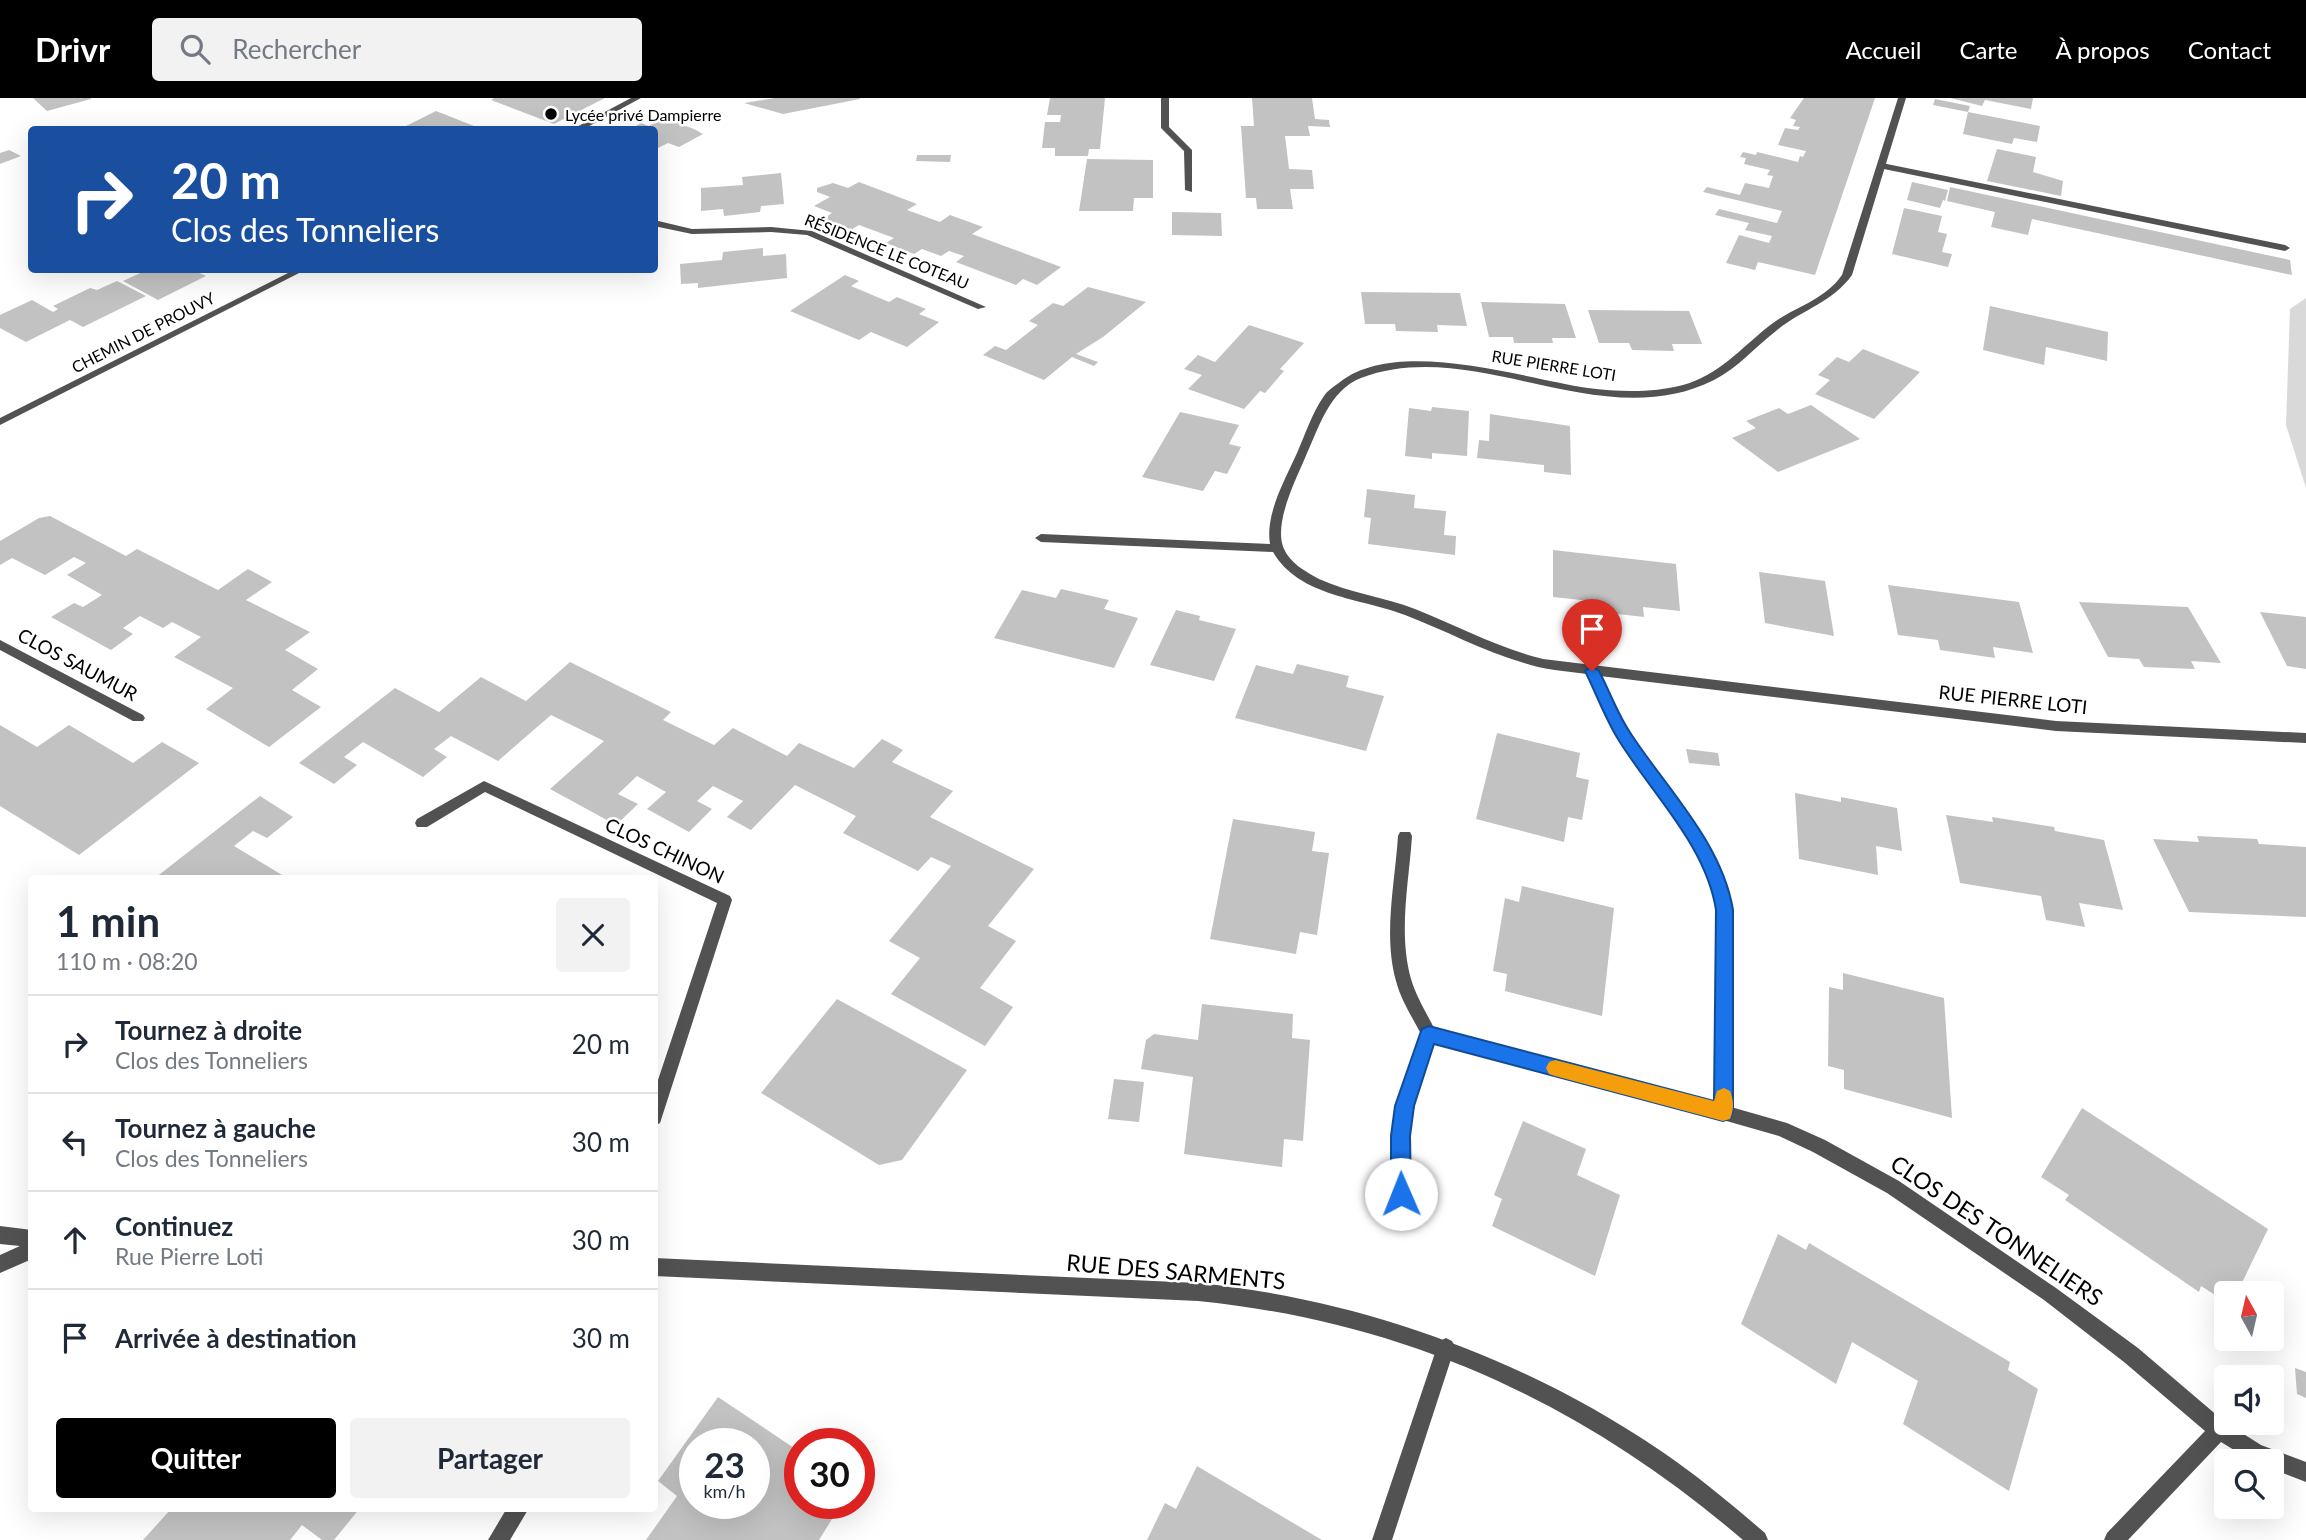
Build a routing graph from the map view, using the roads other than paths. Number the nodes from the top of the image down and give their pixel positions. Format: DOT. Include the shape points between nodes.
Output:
graph roads {
  1 [pos="637,98"];
  2 [pos="1165,98"];
  3 [pos="1902,98"];
  4 [pos="583,126"];
  5 [pos="1882,166"];
  6 [pos="1189,190"];
  7 [pos="658,224"];
  8 [pos="2285,248"];
  9 [pos="294,273"];
  10 [pos="981,307"];
  11 [pos="0,422"];
  12 [pos="1041,538"];
  13 [pos="1277,548"];
  14 [pos="0,644"];
  15 [pos="1592,671"];
  16 [pos="138,718"];
  17 [pos="2306,738"];
  18 [pos="422,823"];
  19 [pos="1405,836"];
  20 [pos="1429,1034"];
  21 [pos="658,1106"];
  22 [pos="1723,1112"];
  23 [pos="1401,1194"];
  24 [pos="0,1235"];
  25 [pos="28,1238"];
  26 [pos="28,1252"];
  27 [pos="0,1264"];
  28 [pos="658,1267"];
  29 [pos="1446,1347"];
  30 [pos="2214,1427"];
  31 [pos="2214,1434"];
  32 [pos="2226,1435"];
  33 [pos="2306,1472"];
  34 [pos="516,1512"];
  35 [pos="498,1540"];
  36 [pos="1382,1540"];
  37 [pos="1758,1540"];
  38 [pos="2114,1540"];
  1 -- 4 [label="street"];
  2 -- 6 [label="street" via="1164,128 1188,150"];
  3 -- 5 [label="street, RUE PIERRE LOTI"];
  5 -- 8 [label="street"];
  5 -- 13 [label="street, RUE PIERRE LOTI" via="1843,281 1777,325 1729,369 1705,381 1657,393 1608,393 1480,371 1412,365 1374,369 1346,380 1329,396 1278,512"];
  7 -- 10 [label="street, RÉSIDENCE LE COTEAU" via="690,231 785,228 809,233"];
  9 -- 11 [label="street, CHEMIN DE PROUVY"];
  12 -- 13 [label="street"];
  13 -- 15 [label="street, RUE PIERRE LOTI" via="1290,567 1320,584 1407,611 1514,658"];
  14 -- 16 [label="street, CLOS SAUMUR"];
  15 -- 17 [label="street, RUE PIERRE LOTI" via="2043,724"];
  15 -- 22 [label="street" via="1623,734 1700,845 1721,889"];
  18 -- 21 [label="street, CLOS CHINON" via="484,786 725,900"];
  19 -- 20 [label="street" via="1398,946 1406,989"];
  20 -- 22 [label="street, CLOS DES TONNELIERS"];
  20 -- 23 [label="street" via="1405,1106"];
  22 -- 30 [label="street, CLOS DES TONNELIERS" via="1781,1129 1893,1187 2085,1319"];
  24 -- 25 [label="street"];
  26 -- 27 [label="street"];
  28 -- 29 [label="street, RUE DES SARMENTS" via="1239,1297 1351,1319"];
  29 -- 36 [label="street"];
  29 -- 37 [label="street, RUE DES SARMENTS" via="1606,1426 1709,1496"];
  31 -- 38 [label="street"];
  32 -- 33 [label="street, CLOS DES TONNELIERS" via="2255,1453"];
  34 -- 35 [label="street"];
}
